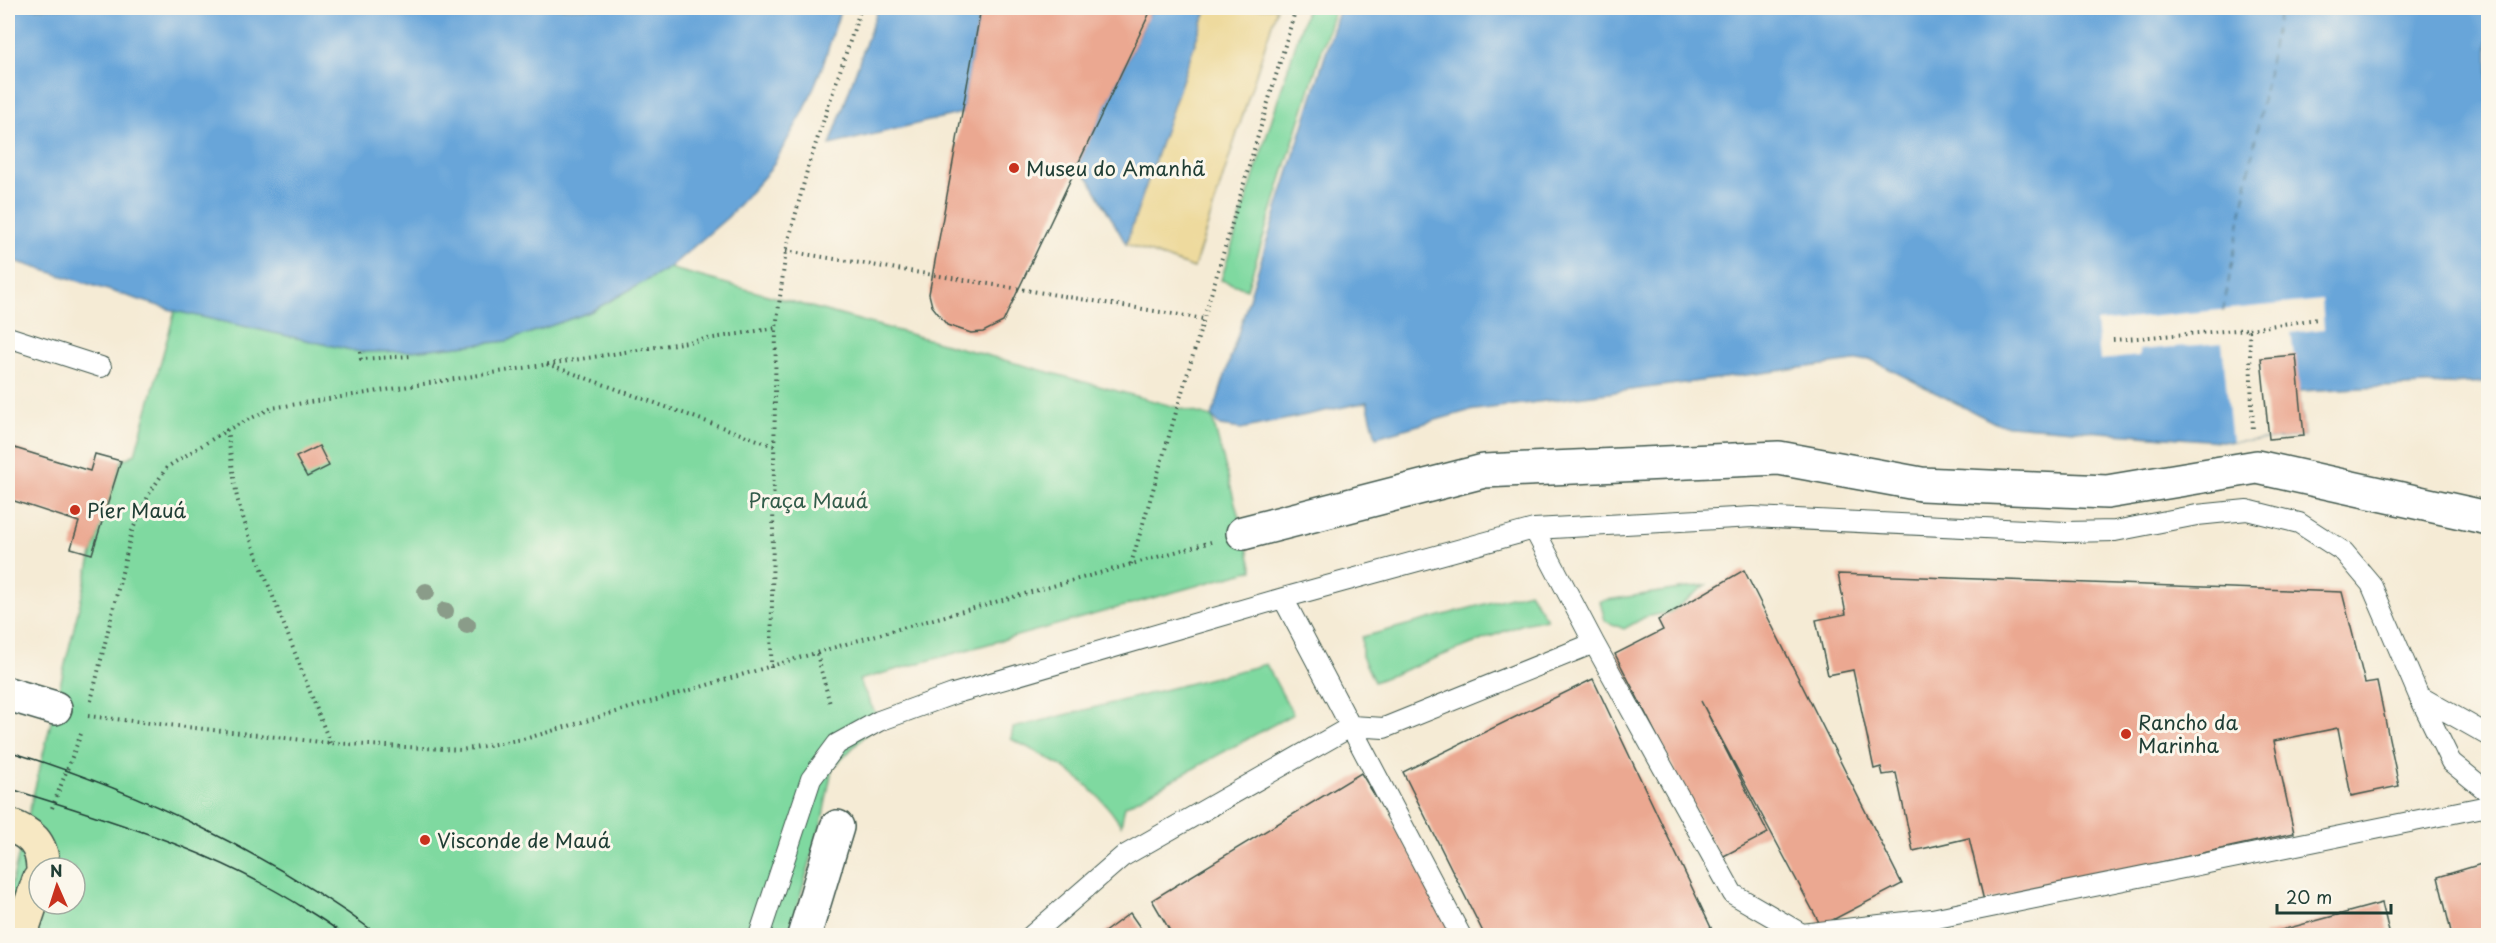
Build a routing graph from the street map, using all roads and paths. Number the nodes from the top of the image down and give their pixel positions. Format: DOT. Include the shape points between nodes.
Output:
graph roads {
  1 [pos="861,8"];
  2 [pos="1296,8"];
  3 [pos="786,251"];
  4 [pos="1204,319"];
  5 [pos="2317,319"];
  6 [pos="776,328"];
  7 [pos="2249,329"];
  8 [pos="8,337"];
  9 [pos="2113,340"];
  10 [pos="360,352"];
  11 [pos="412,356"];
  12 [pos="546,364"];
  13 [pos="101,366"];
  14 [pos="227,430"];
  15 [pos="774,446"];
  16 [pos="2257,468"];
  17 [pos="2488,518"];
  18 [pos="1534,529"];
  19 [pos="1242,533"];
  20 [pos="1131,564"];
  21 [pos="1284,598"];
  22 [pos="1594,643"];
  23 [pos="817,654"];
  24 [pos="771,668"];
  25 [pos="8,694"];
  26 [pos="2419,696"];
  27 [pos="830,704"];
  28 [pos="55,708"];
  29 [pos="87,716"];
  30 [pos="1352,726"];
  31 [pos="2488,735"];
  32 [pos="330,743"];
  33 [pos="2488,792"];
  34 [pos="2488,806"];
  35 [pos="837,827"];
  36 [pos="28,841"];
  37 [pos="27,915"];
  38 [pos="20,936"];
  39 [pos="759,936"];
  40 [pos="804,936"];
  41 [pos="1031,936"];
  42 [pos="1461,936"];
  1 -- 3 [label="path" via="808,167"];
  2 -- 4 [label="path"];
  3 -- 4 [label="path"];
  3 -- 6 [label="path"];
  4 -- 20 [label="path"];
  5 -- 7 [label="path"];
  6 -- 12 [label="path"];
  6 -- 15 [label="path"];
  7 -- 9 [label="path"];
  7 -- 16 [label="path"];
  8 -- 13 [label="lane"];
  10 -- 11 [label="path" via="361,359"];
  12 -- 14 [label="path" via="272,408"];
  12 -- 15 [label="path"];
  14 -- 29 [label="path" via="167,467 148,494 132,531"];
  14 -- 32 [label="path" via="237,498 247,530"];
  15 -- 24 [label="path"];
  16 -- 17 [label="street"];
  16 -- 19 [label="street" via="2107,492 1921,484 1779,458 1484,471"];
  18 -- 21 [label="lane"];
  18 -- 22 [label="lane"];
  18 -- 26 [label="lane" via="1752,517 2115,531 2247,510 2299,523 2344,552 2371,584"];
  19 -- 20 [label="path"];
  20 -- 23 [label="path"];
  21 -- 30 [label="lane"];
  21 -- 39 [label="lane" via="953,694 879,721 837,744 811,779"];
  22 -- 30 [label="lane" via="1384,728"];
  22 -- 34 [label="lane" via="1733,894 1802,934 1932,919"];
  23 -- 24 [label="path"];
  23 -- 27 [label="path"];
  24 -- 32 [label="path" via="528,738 462,750"];
  25 -- 28 [label="street"];
  26 -- 31 [label="lane"];
  26 -- 33 [label="lane" via="2451,762"];
  28 -- 29 [label="path"];
  29 -- 32 [label="path"];
  29 -- 36 [label="path" via="55,802"];
  30 -- 41 [label="lane" via="1122,857"];
  30 -- 42 [label="lane"];
  35 -- 40 [label="street"];
  37 -- 38 [label="street"];
}
